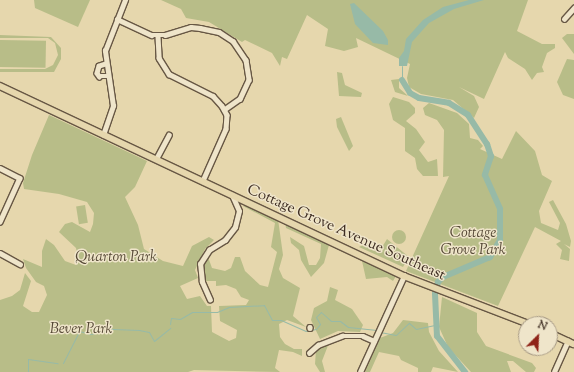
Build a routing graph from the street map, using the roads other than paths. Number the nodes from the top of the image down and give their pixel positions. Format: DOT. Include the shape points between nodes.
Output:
graph roads {
  1 [pos="125,0"];
  2 [pos="574,8"];
  3 [pos="116,19"];
  4 [pos="564,19"];
  5 [pos="158,36"];
  6 [pos="105,64"];
  7 [pos="109,76"];
  8 [pos="0,86"];
  9 [pos="224,110"];
  10 [pos="103,135"];
  11 [pos="169,135"];
  12 [pos="156,159"];
  13 [pos="0,168"];
  14 [pos="203,182"];
  15 [pos="232,195"];
  16 [pos="0,222"];
  17 [pos="0,253"];
  18 [pos="20,264"];
  19 [pos="404,276"];
  20 [pos="210,300"];
  21 [pos="518,320"];
  22 [pos="558,336"];
  23 [pos="374,341"];
  24 [pos="571,342"];
  25 [pos="309,353"];
  26 [pos="360,372"];
  27 [pos="554,372"];
  1 -- 3 [label="street"];
  2 -- 4 [label="street"];
  3 -- 5 [label="street"];
  3 -- 6 [label="street" via="106,44"];
  5 -- 9 [label="street" via="159,58 169,74 213,96"];
  5 -- 9 [label="street" via="200,28 219,32 239,47 248,67 248,87 240,99"];
  6 -- 7 [label="street"];
  6 -- 7 [label="street" via="99,66 97,73 99,76"];
  7 -- 10 [label="street" via="113,106"];
  8 -- 10 [label="main road, Cottage Grove Avenue Southeast"];
  9 -- 14 [label="street" via="226,129"];
  10 -- 12 [label="main road, Cottage Grove Avenue Southeast"];
  11 -- 12 [label="street"];
  12 -- 14 [label="main road, Cottage Grove Avenue Southeast"];
  13 -- 16 [label="street" via="20,178"];
  14 -- 15 [label="main road, Cottage Grove Avenue Southeast"];
  15 -- 19 [label="main road, Cottage Grove Avenue Southeast"];
  15 -- 20 [label="street" via="239,211 235,227 225,240 209,250 200,264 202,282"];
  17 -- 18 [label="street"];
  19 -- 21 [label="main road, Cottage Grove Avenue Southeast"];
  19 -- 23 [label="street"];
  22 -- 24 [label="main road"];
  23 -- 25 [label="street" via="363,336 342,336 318,345"];
  23 -- 26 [label="street"];
  24 -- 27 [label="street"];
}
